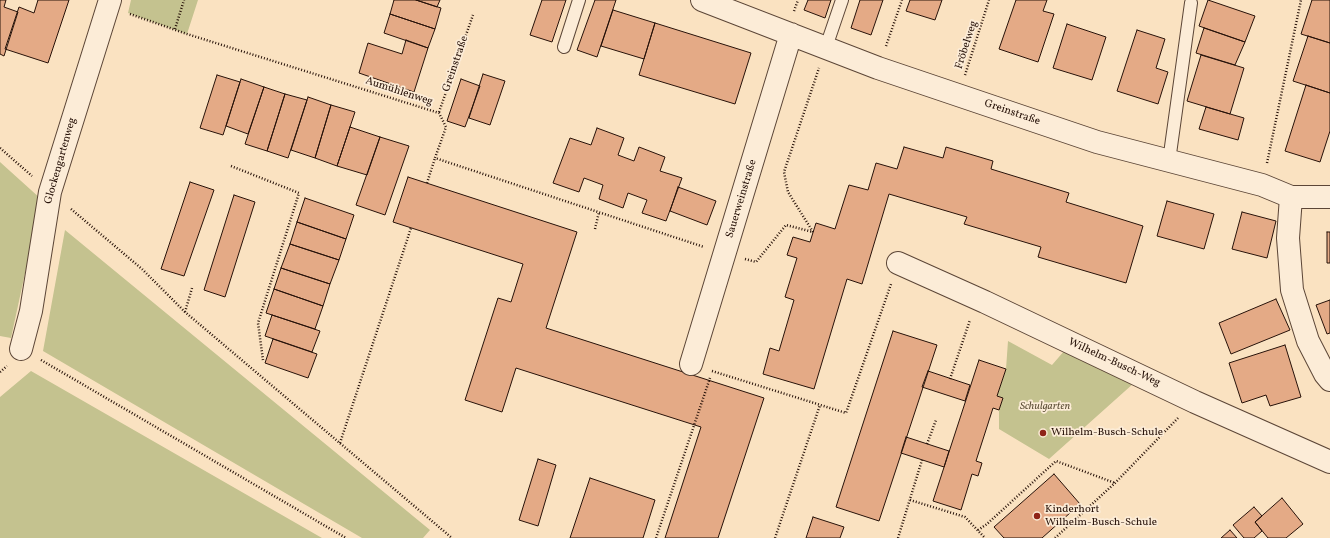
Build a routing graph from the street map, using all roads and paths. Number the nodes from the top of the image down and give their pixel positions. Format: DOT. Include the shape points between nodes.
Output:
graph roads {
  1 [pos="184,0"];
  2 [pos="579,0"];
  3 [pos="702,0"];
  4 [pos="842,0"];
  5 [pos="902,0"];
  6 [pos="990,0"];
  7 [pos="1300,0"];
  8 [pos="1191,3"];
  9 [pos="109,4"];
  10 [pos="472,15"];
  11 [pos="175,29"];
  12 [pos="791,34"];
  13 [pos="564,47"];
  14 [pos="826,47"];
  15 [pos="878,68"];
  16 [pos="959,95"];
  17 [pos="439,113"];
  18 [pos="0,148"];
  19 [pos="435,158"];
  20 [pos="1169,161"];
  21 [pos="231,166"];
  22 [pos="426,183"];
  23 [pos="1262,185"];
  24 [pos="50,192"];
  25 [pos="1291,197"];
  26 [pos="1330,197"];
  27 [pos="599,212"];
  28 [pos="411,228"];
  29 [pos="595,230"];
  30 [pos="725,254"];
  31 [pos="898,263"];
  32 [pos="192,288"];
  33 [pos="977,299"];
  34 [pos="185,312"];
  35 [pos="21,349"];
  36 [pos="263,360"];
  37 [pos="691,364"];
  38 [pos="712,371"];
  39 [pos="950,379"];
  40 [pos="1330,380"];
  41 [pos="1195,402"];
  42 [pos="820,404"];
  43 [pos="936,420"];
  44 [pos="340,443"];
  45 [pos="927,444"];
  46 [pos="922,460"];
  47 [pos="1330,462"];
  48 [pos="1115,483"];
  49 [pos="910,500"];
  50 [pos="978,530"];
  51 [pos="346,538"];
  52 [pos="452,538"];
  53 [pos="656,538"];
  54 [pos="775,538"];
  55 [pos="898,538"];
  56 [pos="985,538"];
  57 [pos="1055,538"];
  1 -- 11 [label="path"];
  2 -- 13 [label="lane"];
  3 -- 12 [label="street, Greinstraße"];
  4 -- 14 [label="lane"];
  5 -- 15 [label="path"];
  6 -- 16 [label="path, Fröbelweg"];
  7 -- 23 [label="path"];
  8 -- 20 [label="lane"];
  9 -- 11 [label="path, Aumühlenweg"];
  9 -- 24 [label="street, Glockengartenweg"];
  10 -- 17 [label="path, Greinstraße"];
  11 -- 17 [label="path, Aumühlenweg"];
  12 -- 14 [label="street, Greinstraße"];
  12 -- 30 [label="street, Sauerweinstraße"];
  14 -- 15 [label="street, Greinstraße"];
  14 -- 30 [label="path" via="784,172 788,192 813,232 786,225 756,262"];
  15 -- 16 [label="street, Greinstraße"];
  16 -- 20 [label="street, Greinstraße" via="1097,142"];
  17 -- 19 [label="path, Aumühlenweg" via="446,127"];
  18 -- 24 [label="path"];
  19 -- 22 [label="path, Aumühlenweg"];
  19 -- 27 [label="path"];
  20 -- 23 [label="street, Greinstraße"];
  21 -- 36 [label="path" via="299,193 258,323"];
  23 -- 25 [label="street, Greinstraße"];
  24 -- 34 [label="path" via="142,269"];
  24 -- 35 [label="street, Glockengartenweg" via="31,311"];
  25 -- 26 [label="street, Greinstraße"];
  25 -- 40 [label="street" via="1288,238 1292,290 1308,341"];
  27 -- 29 [label="path"];
  27 -- 30 [label="path"];
  28 -- 44 [label="path"];
  30 -- 37 [label="street, Sauerweinstraße"];
  31 -- 33 [label="street, Wilhelm-Busch-Weg"];
  31 -- 42 [label="path" via="846,413"];
  32 -- 34 [label="path"];
  33 -- 39 [label="path"];
  33 -- 41 [label="street, Wilhelm-Busch-Weg"];
  34 -- 44 [label="path"];
  35 -- 51 [label="path"];
  37 -- 38 [label="path"];
  38 -- 42 [label="path"];
  38 -- 53 [label="path"];
  41 -- 47 [label="street, Wilhelm-Busch-Weg"];
  41 -- 48 [label="path"];
  42 -- 54 [label="path"];
  43 -- 45 [label="path"];
  44 -- 52 [label="path"];
  46 -- 49 [label="path"];
  48 -- 50 [label="path" via="1056,461"];
  48 -- 57 [label="path"];
  49 -- 50 [label="path" via="965,517"];
  49 -- 55 [label="path"];
  50 -- 56 [label="path"];
}
